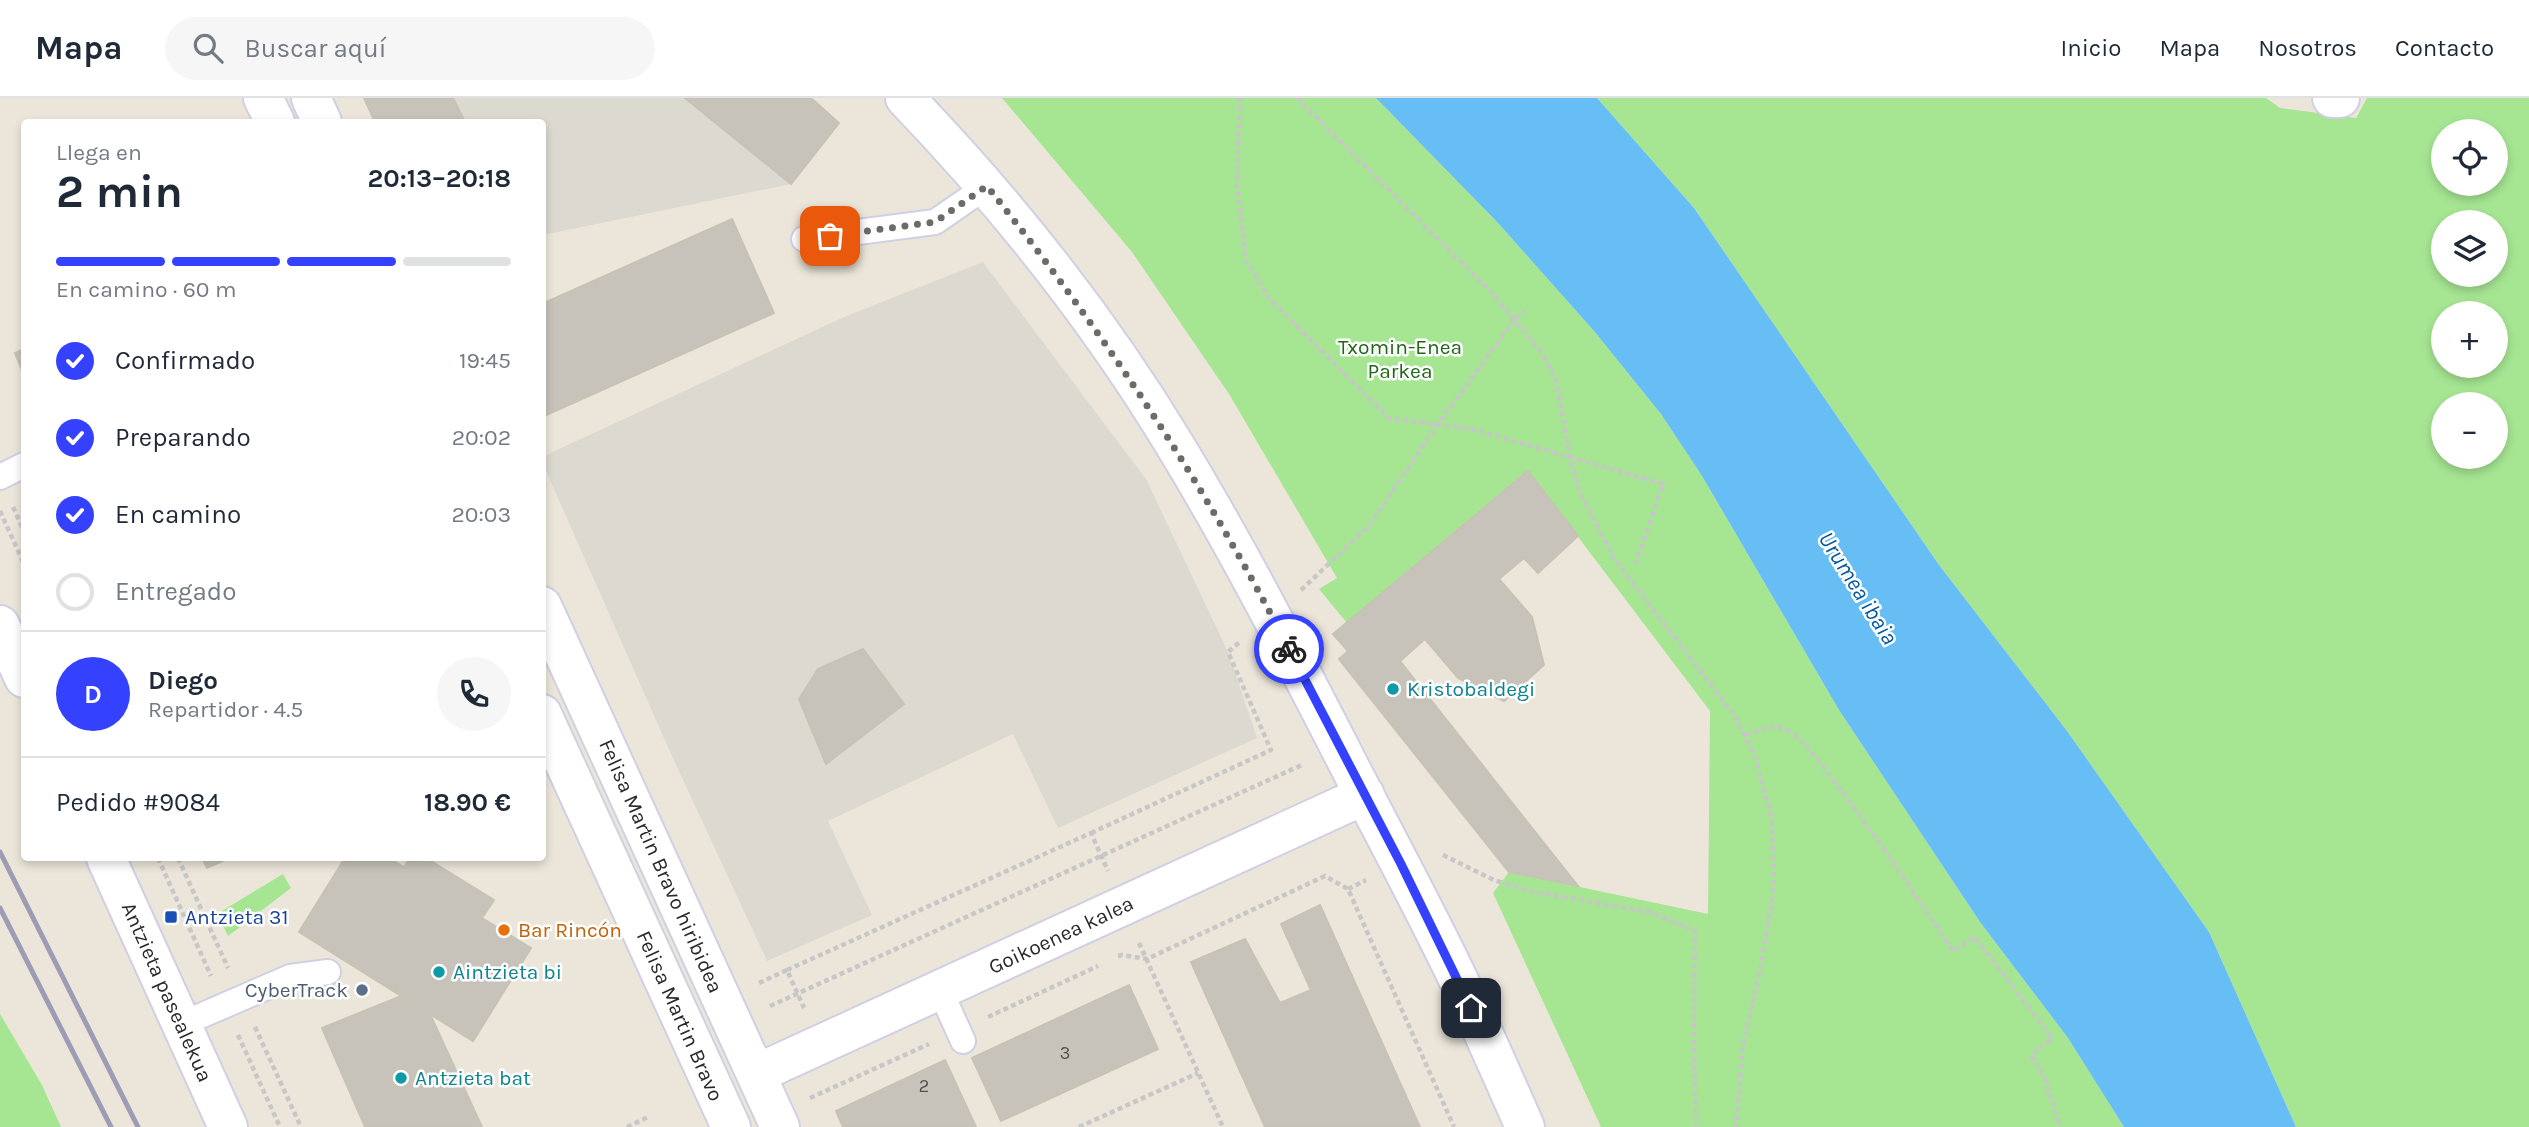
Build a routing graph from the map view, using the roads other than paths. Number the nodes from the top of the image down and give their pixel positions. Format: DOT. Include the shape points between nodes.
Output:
graph roads {
  1 [pos="264,98"];
  2 [pos="311,98"];
  3 [pos="905,98"];
  4 [pos="2332,98"];
  5 [pos="2340,98"];
  6 [pos="274,119"];
  7 [pos="321,119"];
  8 [pos="987,186"];
  9 [pos="804,239"];
  10 [pos="21,466"];
  11 [pos="0,477"];
  12 [pos="546,615"];
  13 [pos="0,625"];
  14 [pos="21,671"];
  15 [pos="546,723"];
  16 [pos="1365,795"];
  17 [pos="107,861"];
  18 [pos="328,972"];
  19 [pos="940,990"];
  20 [pos="181,1024"];
  21 [pos="960,1036"];
  22 [pos="756,1074"];
  23 [pos="228,1127"];
  24 [pos="730,1127"];
  25 [pos="780,1127"];
  26 [pos="1525,1127"];
  1 -- 6 [label="street"];
  2 -- 7 [label="street"];
  3 -- 8 [label="street"];
  4 -- 5 [label="street"];
  8 -- 9 [label="lane" via="935,222"];
  8 -- 16 [label="street" via="1036,247 1175,446 1272,615"];
  10 -- 11 [label="lane"];
  12 -- 22 [label="street, Felisa Martin Bravo hiribidea"];
  13 -- 14 [label="street"];
  15 -- 24 [label="street, Felisa Martin Bravo"];
  16 -- 19 [label="street, Goikoenea kalea"];
  16 -- 26 [label="street" via="1460,984"];
  17 -- 20 [label="street, Antzieta pasealekua"];
  18 -- 20 [label="lane" via="290,977"];
  19 -- 21 [label="lane"];
  19 -- 22 [label="street, Goikoenea kalea"];
  20 -- 23 [label="street, Antzieta pasealekua"];
  22 -- 25 [label="street, Felisa Martin Bravo hiribidea"];
}
